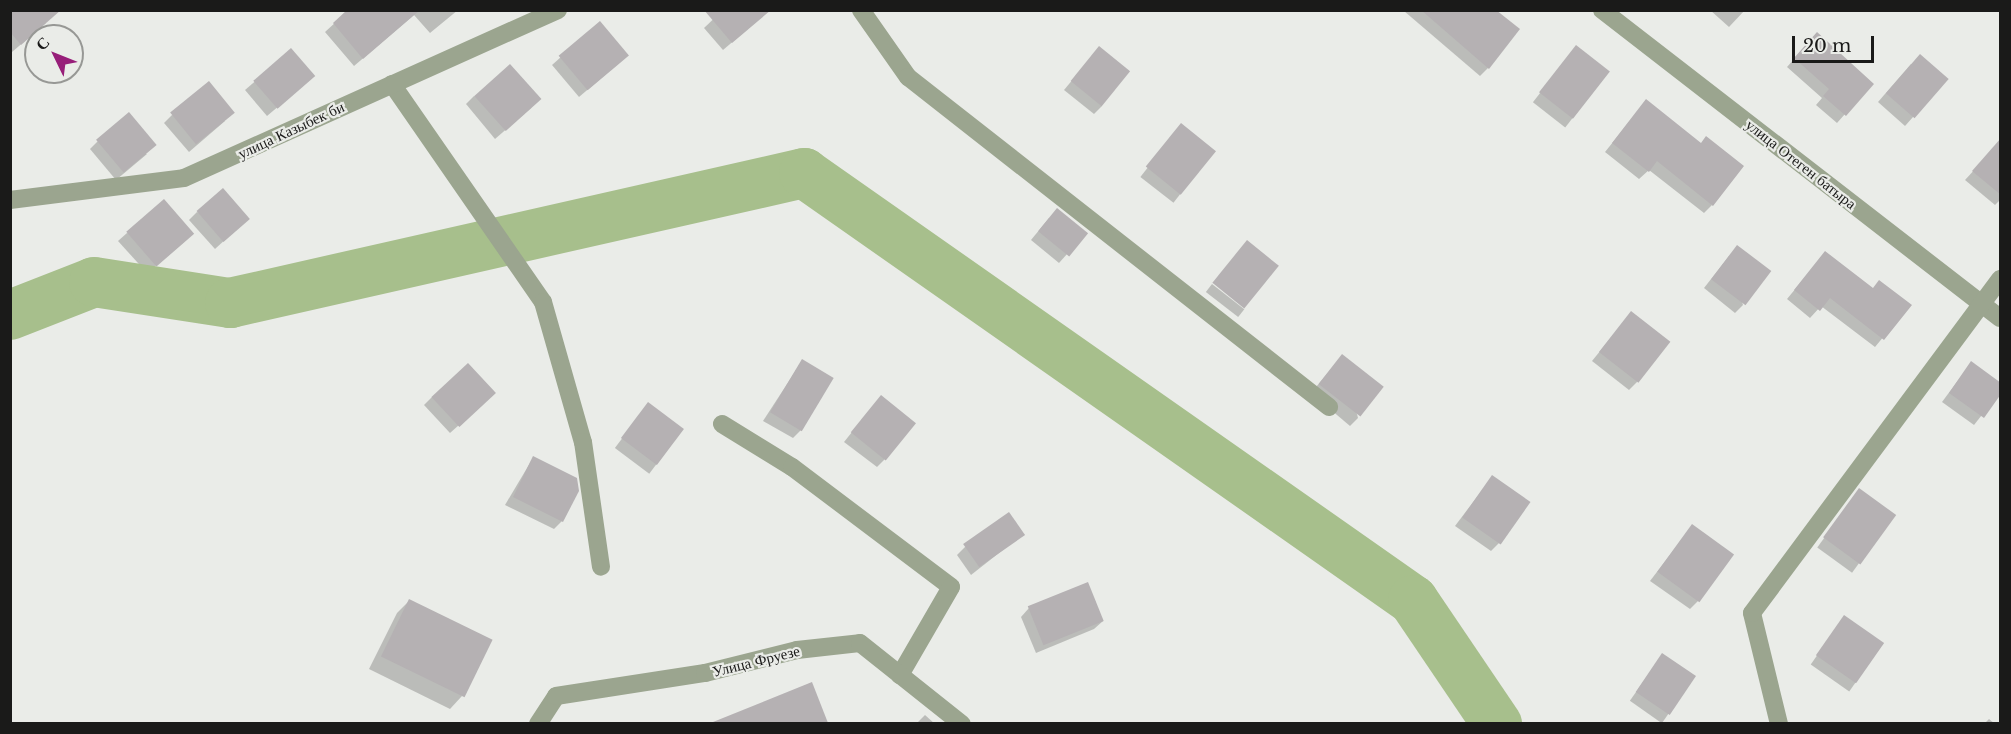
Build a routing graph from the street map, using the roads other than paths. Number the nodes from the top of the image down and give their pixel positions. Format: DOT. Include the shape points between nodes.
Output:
graph roads {
  1 [pos="558,10"];
  2 [pos="861,10"];
  3 [pos="1602,10"];
  4 [pos="392,84"];
  5 [pos="10,200"];
  6 [pos="2001,279"];
  7 [pos="1981,303"];
  8 [pos="2001,318"];
  9 [pos="1329,407"];
  10 [pos="722,424"];
  11 [pos="601,567"];
  12 [pos="900,675"];
  13 [pos="538,723"];
  14 [pos="962,723"];
  15 [pos="1779,723"];
  1 -- 4 [label="street, улица Казыбек би"];
  2 -- 9 [label="street" via="908,77"];
  3 -- 7 [label="street, улица Отеген батыра"];
  4 -- 5 [label="street, улица Казыбек би" via="184,178"];
  4 -- 11 [label="street" via="543,302 583,442"];
  6 -- 7 [label="street"];
  7 -- 8 [label="street, улица Отеген батыра"];
  7 -- 15 [label="street" via="1752,613"];
  10 -- 12 [label="street" via="792,467 951,587"];
  12 -- 13 [label="street, Улица Фруезе" via="860,643 797,650 705,673 556,696"];
  12 -- 14 [label="street, Улица Фруезе"];
}
